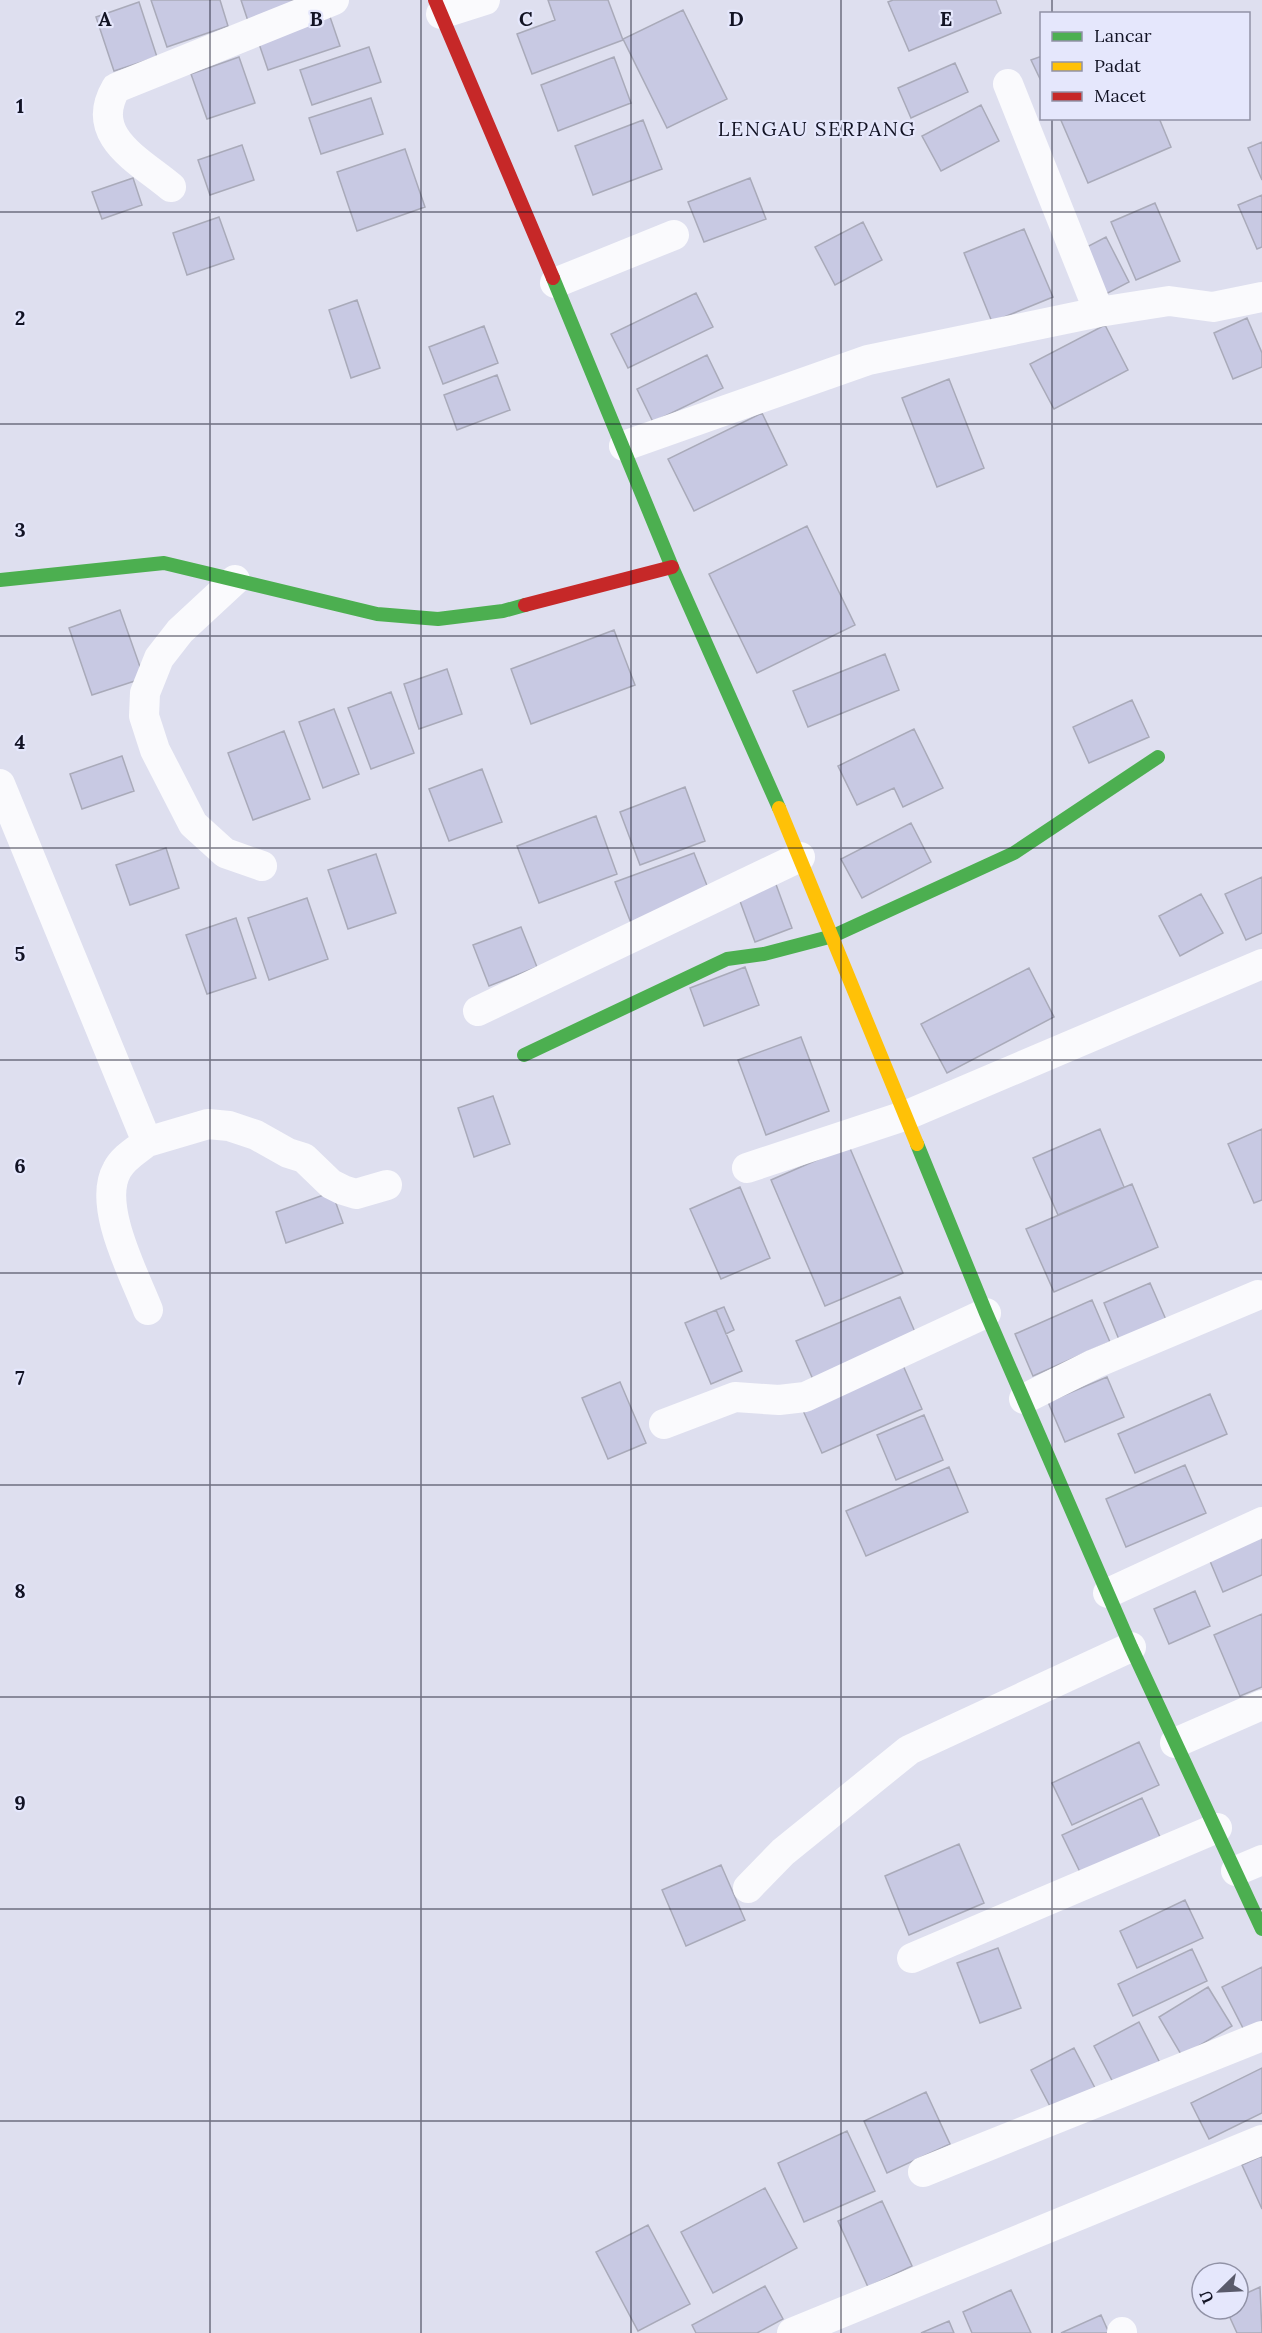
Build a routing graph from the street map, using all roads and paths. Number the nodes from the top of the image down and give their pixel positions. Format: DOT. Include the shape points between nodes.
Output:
graph roads {
  1 [pos="334,0"];
  2 [pos="485,0"];
  3 [pos="438,7"];
  4 [pos="1008,84"];
  5 [pos="171,187"];
  6 [pos="674,235"];
  7 [pos="555,283"];
  8 [pos="1262,297"];
  9 [pos="1100,312"];
  10 [pos="624,446"];
  11 [pos="672,567"];
  12 [pos="0,580"];
  13 [pos="235,580"];
  14 [pos="1158,757"];
  15 [pos="0,784"];
  16 [pos="800,857"];
  17 [pos="262,866"];
  18 [pos="833,936"];
  19 [pos="1262,964"];
  20 [pos="478,1011"];
  21 [pos="524,1055"];
  22 [pos="907,1115"];
  23 [pos="147,1142"];
  24 [pos="747,1168"];
  25 [pos="387,1185"];
  26 [pos="1258,1294"];
  27 [pos="148,1310"];
  28 [pos="986,1313"];
  29 [pos="1024,1399"];
  30 [pos="664,1424"];
  31 [pos="1262,1522"];
  32 [pos="1108,1593"];
  33 [pos="1131,1647"];
  34 [pos="1262,1705"];
  35 [pos="1175,1743"];
  36 [pos="1217,1828"];
  37 [pos="1249,1866"];
  38 [pos="748,1888"];
  39 [pos="1262,1929"];
  40 [pos="912,1958"];
  41 [pos="1262,2036"];
  42 [pos="1262,2140"];
  43 [pos="923,2172"];
  44 [pos="792,2333"];
  1 -- 5 [label="street" via="116,88 106,117 115,141"];
  2 -- 3 [label="street"];
  3 -- 7 [label="street"];
  4 -- 9 [label="street"];
  6 -- 7 [label="street"];
  7 -- 10 [label="street"];
  8 -- 9 [label="street" via="1213,307 1169,301"];
  9 -- 10 [label="street" via="868,360"];
  10 -- 11 [label="street"];
  11 -- 13 [label="street" via="503,611 438,619 377,614"];
  11 -- 16 [label="street"];
  12 -- 13 [label="street" via="154,562"];
  13 -- 17 [label="street" via="180,631 159,658 145,693 144,716 155,750 193,824 225,853"];
  14 -- 18 [label="street" via="1014,853"];
  15 -- 23 [label="street"];
  16 -- 18 [label="street"];
  16 -- 20 [label="street"];
  18 -- 21 [label="street" via="727,959"];
  18 -- 22 [label="street"];
  19 -- 22 [label="street"];
  22 -- 24 [label="street"];
  22 -- 28 [label="street"];
  23 -- 25 [label="street" via="208,1124 229,1126 304,1158 343,1190 356,1194"];
  23 -- 27 [label="street" via="117,1169 110,1188 112,1215"];
  26 -- 29 [label="street" via="1094,1364"];
  28 -- 29 [label="street"];
  28 -- 30 [label="street" via="805,1397 735,1397"];
  29 -- 32 [label="street"];
  31 -- 32 [label="street"];
  32 -- 33 [label="street"];
  33 -- 35 [label="street"];
  33 -- 38 [label="street" via="909,1750 783,1851"];
  34 -- 35 [label="street"];
  35 -- 36 [label="street"];
  36 -- 37 [label="street"];
  36 -- 40 [label="street"];
  37 -- 39 [label="street"];
  41 -- 43 [label="street"];
  42 -- 44 [label="street"];
}
